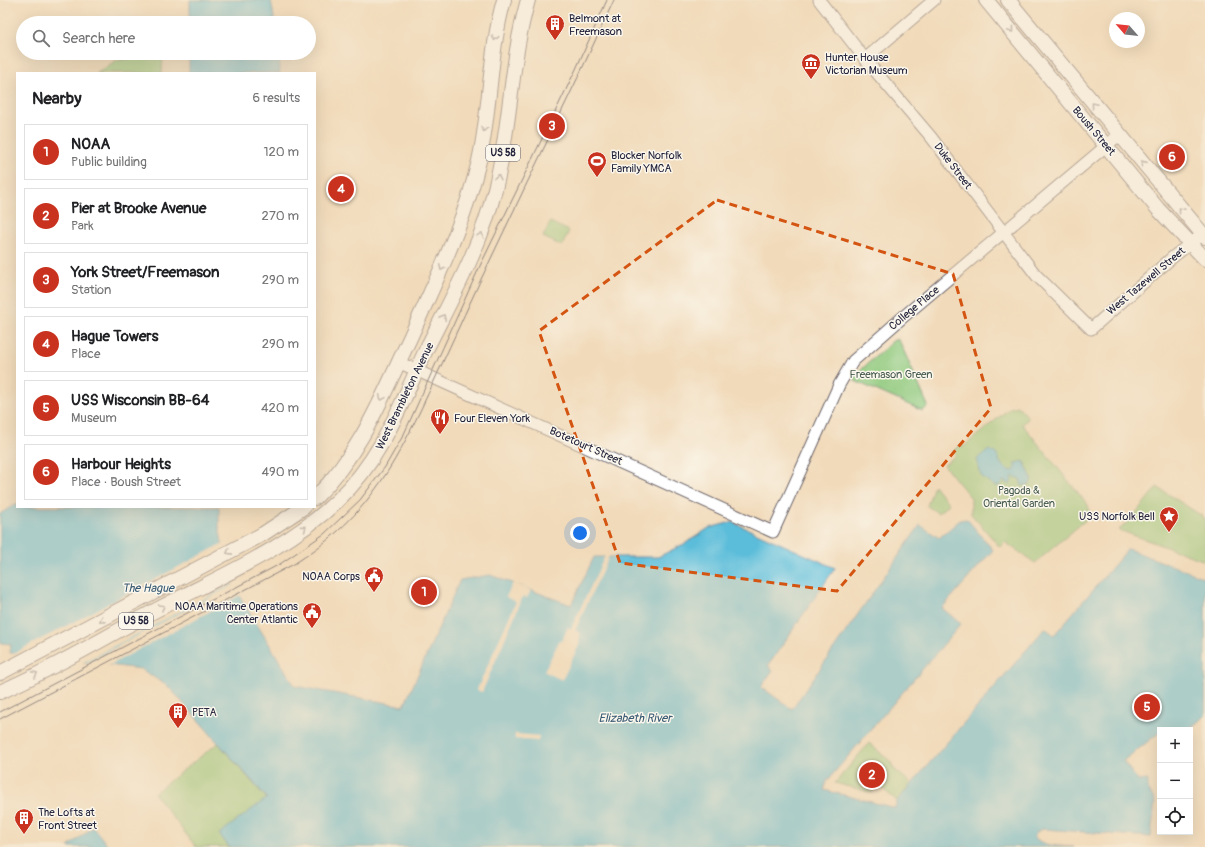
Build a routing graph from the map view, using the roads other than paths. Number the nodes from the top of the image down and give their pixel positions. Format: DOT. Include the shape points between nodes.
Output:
graph roads {
  1 [pos="504,0"];
  2 [pos="528,0"];
  3 [pos="819,0"];
  4 [pos="934,0"];
  5 [pos="986,0"];
  6 [pos="1008,0"];
  7 [pos="865,59"];
  8 [pos="1119,135"];
  9 [pos="1106,145"];
  10 [pos="1003,233"];
  11 [pos="1204,236"];
  12 [pos="1190,244"];
  13 [pos="1205,259"];
  14 [pos="1090,329"];
  15 [pos="398,362"];
  16 [pos="417,371"];
  17 [pos="316,497"];
  18 [pos="302,508"];
  19 [pos="773,532"];
  20 [pos="0,673"];
  21 [pos="0,692"];
  1 -- 15 [label="main road, West Brambleton Avenue / US 58, one-way" via="493,50 482,145 468,202 450,250"];
  16 -- 2 [label="main road, West Brambleton Avenue / US 58, one-way" via="469,265 492,202 505,144 518,42"];
  3 -- 7 [label="street, Duke Street"];
  4 -- 7 [label="street"];
  5 -- 9 [label="main road, Boush Street, one-way"];
  8 -- 6 [label="main road, Boush Street, one-way"];
  7 -- 10 [label="street, Duke Street" via="931,137"];
  8 -- 9 [label="street, College Place"];
  11 -- 8 [label="main road, Boush Street, one-way"];
  9 -- 10 [label="street, College Place"];
  9 -- 12 [label="main road, Boush Street"];
  10 -- 14 [label="street, Duke Street" via="1036,275"];
  10 -- 19 [label="street, College Place" via="853,361 839,386"];
  11 -- 12 [label="street, West Tazewell Street"];
  12 -- 13 [label="main road, Boush Street"];
  12 -- 14 [label="street, West Tazewell Street"];
  15 -- 16 [label="street, Botetourt Street"];
  15 -- 17 [label="main road, West Brambleton Avenue / US 58, one-way" via="361,441"];
  16 -- 19 [label="street, Botetourt Street"];
  21 -- 16 [label="main road, West Brambleton Avenue / US 58, one-way" via="271,549 328,510 360,476 383,443"];
  18 -- 20 [label="main road, US 58, one-way" via="263,534"];
}
